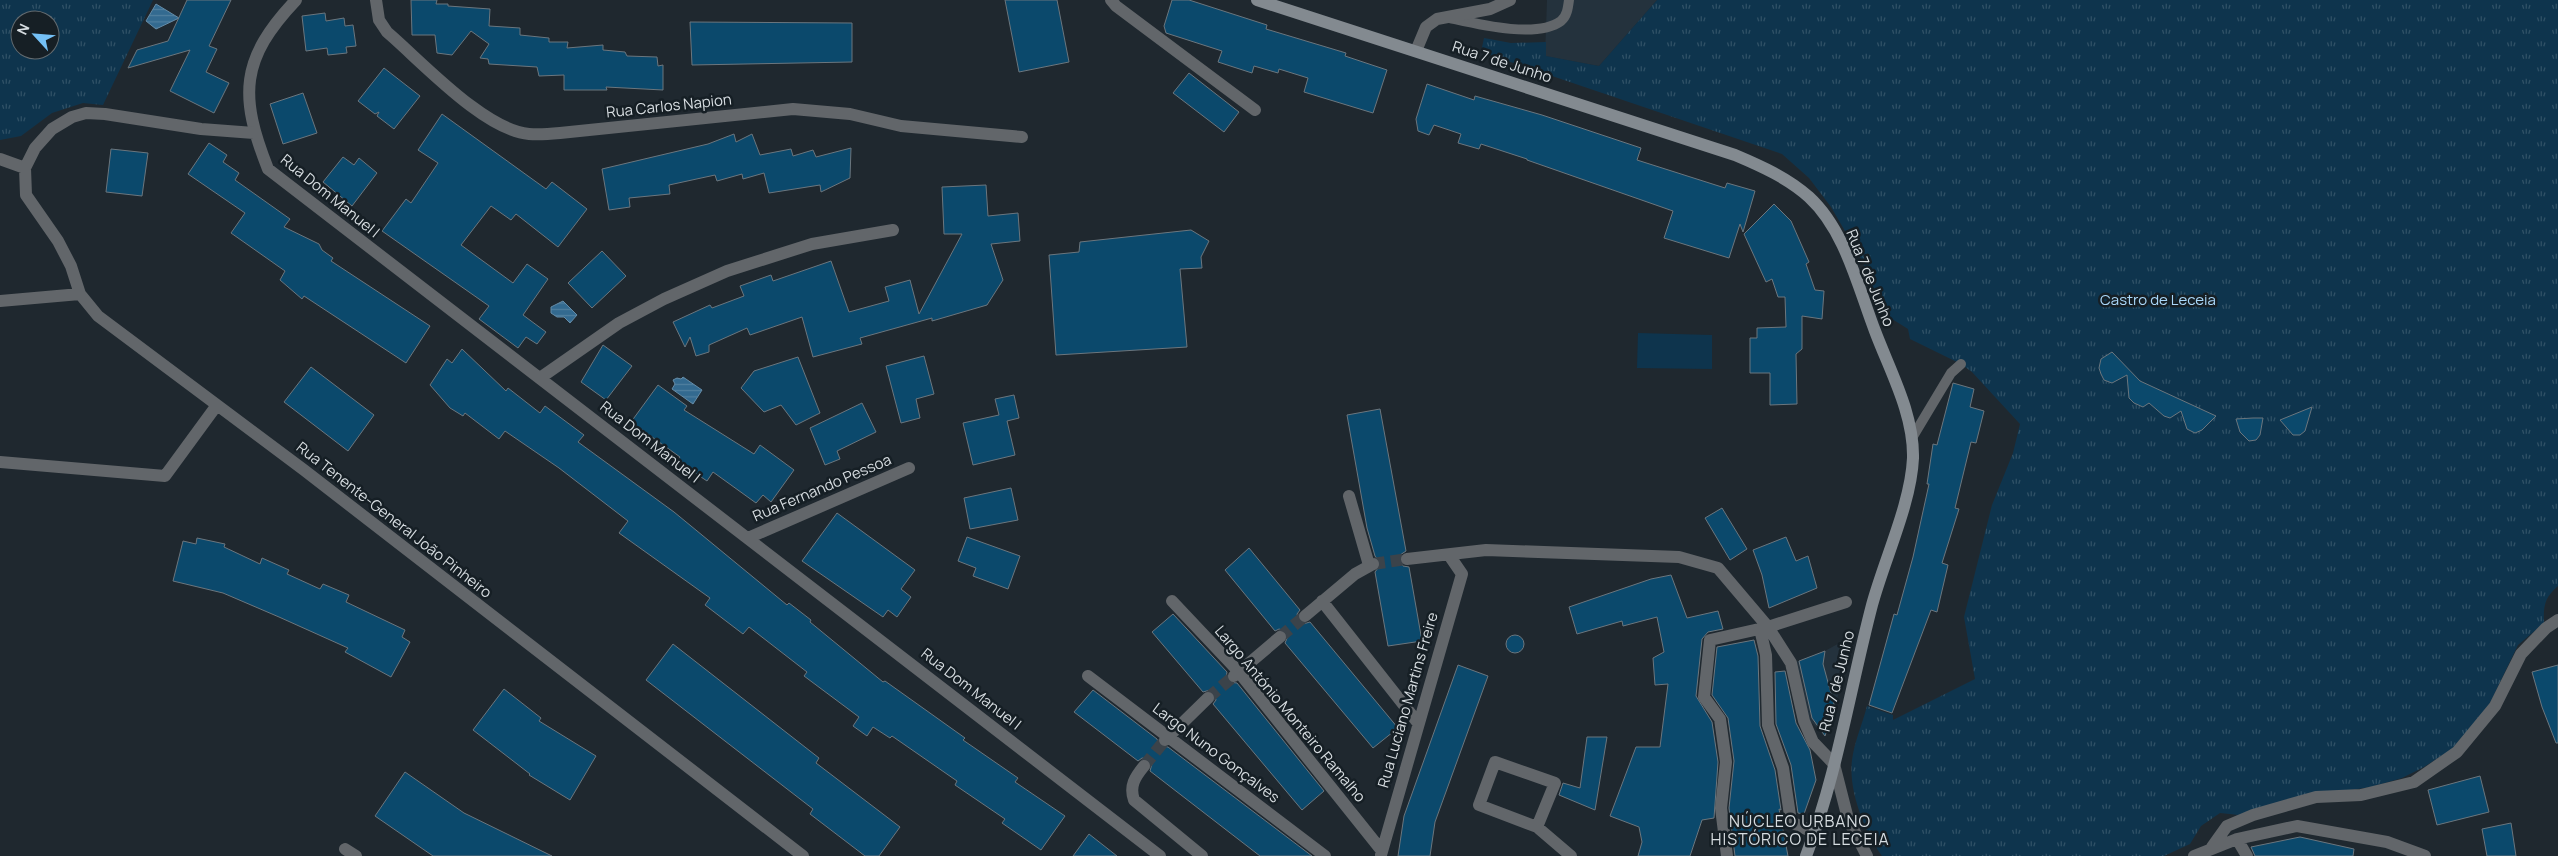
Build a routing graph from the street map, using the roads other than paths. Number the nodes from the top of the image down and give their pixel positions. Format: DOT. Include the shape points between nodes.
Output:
graph roads {
  1 [pos="296,0"];
  2 [pos="376,0"];
  3 [pos="1111,0"];
  4 [pos="1257,0"];
  5 [pos="1510,0"];
  6 [pos="1569,0"];
  7 [pos="1450,18"];
  8 [pos="1416,51"];
  9 [pos="1255,110"];
  10 [pos="254,133"];
  11 [pos="1022,137"];
  12 [pos="0,160"];
  13 [pos="25,168"];
  14 [pos="893,230"];
  15 [pos="80,294"];
  16 [pos="0,301"];
  17 [pos="1961,364"];
  18 [pos="540,378"];
  19 [pos="217,405"];
  20 [pos="1912,438"];
  21 [pos="0,462"];
  22 [pos="908,468"];
  23 [pos="1349,496"];
  24 [pos="748,538"];
  25 [pos="1449,555"];
  26 [pos="1407,559"];
  27 [pos="1172,600"];
  28 [pos="1322,601"];
  29 [pos="1846,602"];
  30 [pos="1305,616"];
  31 [pos="2558,620"];
  32 [pos="1764,628"];
  33 [pos="1280,637"];
  34 [pos="1236,674"];
  35 [pos="1088,676"];
  36 [pos="1208,698"];
  37 [pos="1418,723"];
  38 [pos="1166,739"];
  39 [pos="1834,764"];
  40 [pos="1144,766"];
  41 [pos="1537,827"];
  42 [pos="1814,833"];
  43 [pos="2237,839"];
  44 [pos="2212,847"];
  45 [pos="1381,853"];
  46 [pos="803,856"];
  47 [pos="1160,856"];
  48 [pos="1202,856"];
  49 [pos="1325,856"];
  50 [pos="1571,856"];
  51 [pos="1728,856"];
  52 [pos="1806,856"];
  53 [pos="1867,856"];
  54 [pos="2194,856"];
  55 [pos="2248,856"];
  56 [pos="2426,856"];
  1 -- 10 [label="street, Rua Dom Manuel I" via="263,41 252,69 248,101"];
  2 -- 11 [label="street, Rua Carlos Napion" via="379,20 387,32 481,114 506,128 528,134 793,110 850,114 902,126"];
  3 -- 9 [label="street"];
  4 -- 8 [label="main road, Rua 7 de Junho"];
  5 -- 7 [label="street" via="1490,9"];
  6 -- 7 [label="lane" via="1567,13 1560,22 1520,30"];
  7 -- 8 [label="street" via="1437,19 1426,26"];
  8 -- 20 [label="main road, Rua 7 de Junho" via="1734,155 1775,173 1809,197 1827,218 1843,248 1905,410"];
  10 -- 13 [label="street" via="86,114 72,117 52,129 35,148"];
  10 -- 18 [label="street, Rua Dom Manuel I" via="268,169"];
  12 -- 13 [label="street"];
  13 -- 15 [label="street, Rua Tenente-General João Pinheiro" via="26,195 58,241"];
  14 -- 18 [label="street" via="812,244 727,271 619,323"];
  15 -- 16 [label="street"];
  15 -- 19 [label="street, Rua Tenente-General João Pinheiro" via="98,316"];
  17 -- 20 [label="lane" via="1951,373"];
  18 -- 24 [label="street, Rua Dom Manuel I"];
  19 -- 21 [label="street" via="165,476"];
  19 -- 46 [label="street, Rua Tenente-General João Pinheiro"];
  20 -- 39 [label="main road, Rua 7 de Junho" via="1910,483 1872,604"];
  22 -- 24 [label="street, Rua Fernando Pessoa"];
  23 -- 28 [label="street" via="1371,564"];
  24 -- 47 [label="street, Rua Dom Manuel I"];
  25 -- 26 [label="street"];
  25 -- 32 [label="street" via="1486,550 1679,557 1718,568"];
  25 -- 37 [label="street, Rua Luciano Martins Freire" via="1462,574"];
  27 -- 34 [label="street, Largo António Monteiro Ramalho"];
  28 -- 30 [label="street"];
  28 -- 37 [label="street"];
  29 -- 32 [label="street"];
  31 -- 44 [label="street" via="2521,654 2494,706 2457,752 2414,782 2361,795 2316,798 2253,815 2227,826"];
  32 -- 39 [label="street" via="1791,663 1804,721 1813,742"];
  32 -- 42 [label="street" via="1768,726 1783,768 1791,822"];
  32 -- 51 [label="street" via="1710,640 1704,697 1720,719 1726,762 1721,808"];
  33 -- 34 [label="street"];
  34 -- 45 [label="street, Largo António Monteiro Ramalho"];
  35 -- 38 [label="street, Largo Nuno Gonçalves"];
  36 -- 38 [label="street"];
  37 -- 45 [label="street, Rua Luciano Martins Freire"];
  38 -- 49 [label="street, Largo Nuno Gonçalves"];
  39 -- 42 [label="main road, Rua 7 de Junho"];
  39 -- 53 [label="street" via="1848,819"];
  40 -- 48 [label="street" via="1135,776 1131,790 1134,800"];
  41 -- 41 [label="street" via="1479,805 1495,762 1555,783"];
  41 -- 50 [label="street"];
  42 -- 52 [label="main road, Rua 7 de Junho"];
  43 -- 44 [label="street"];
  43 -- 55 [label="street"];
  43 -- 56 [label="street" via="2296,826 2387,842"];
  44 -- 54 [label="street"];
}
